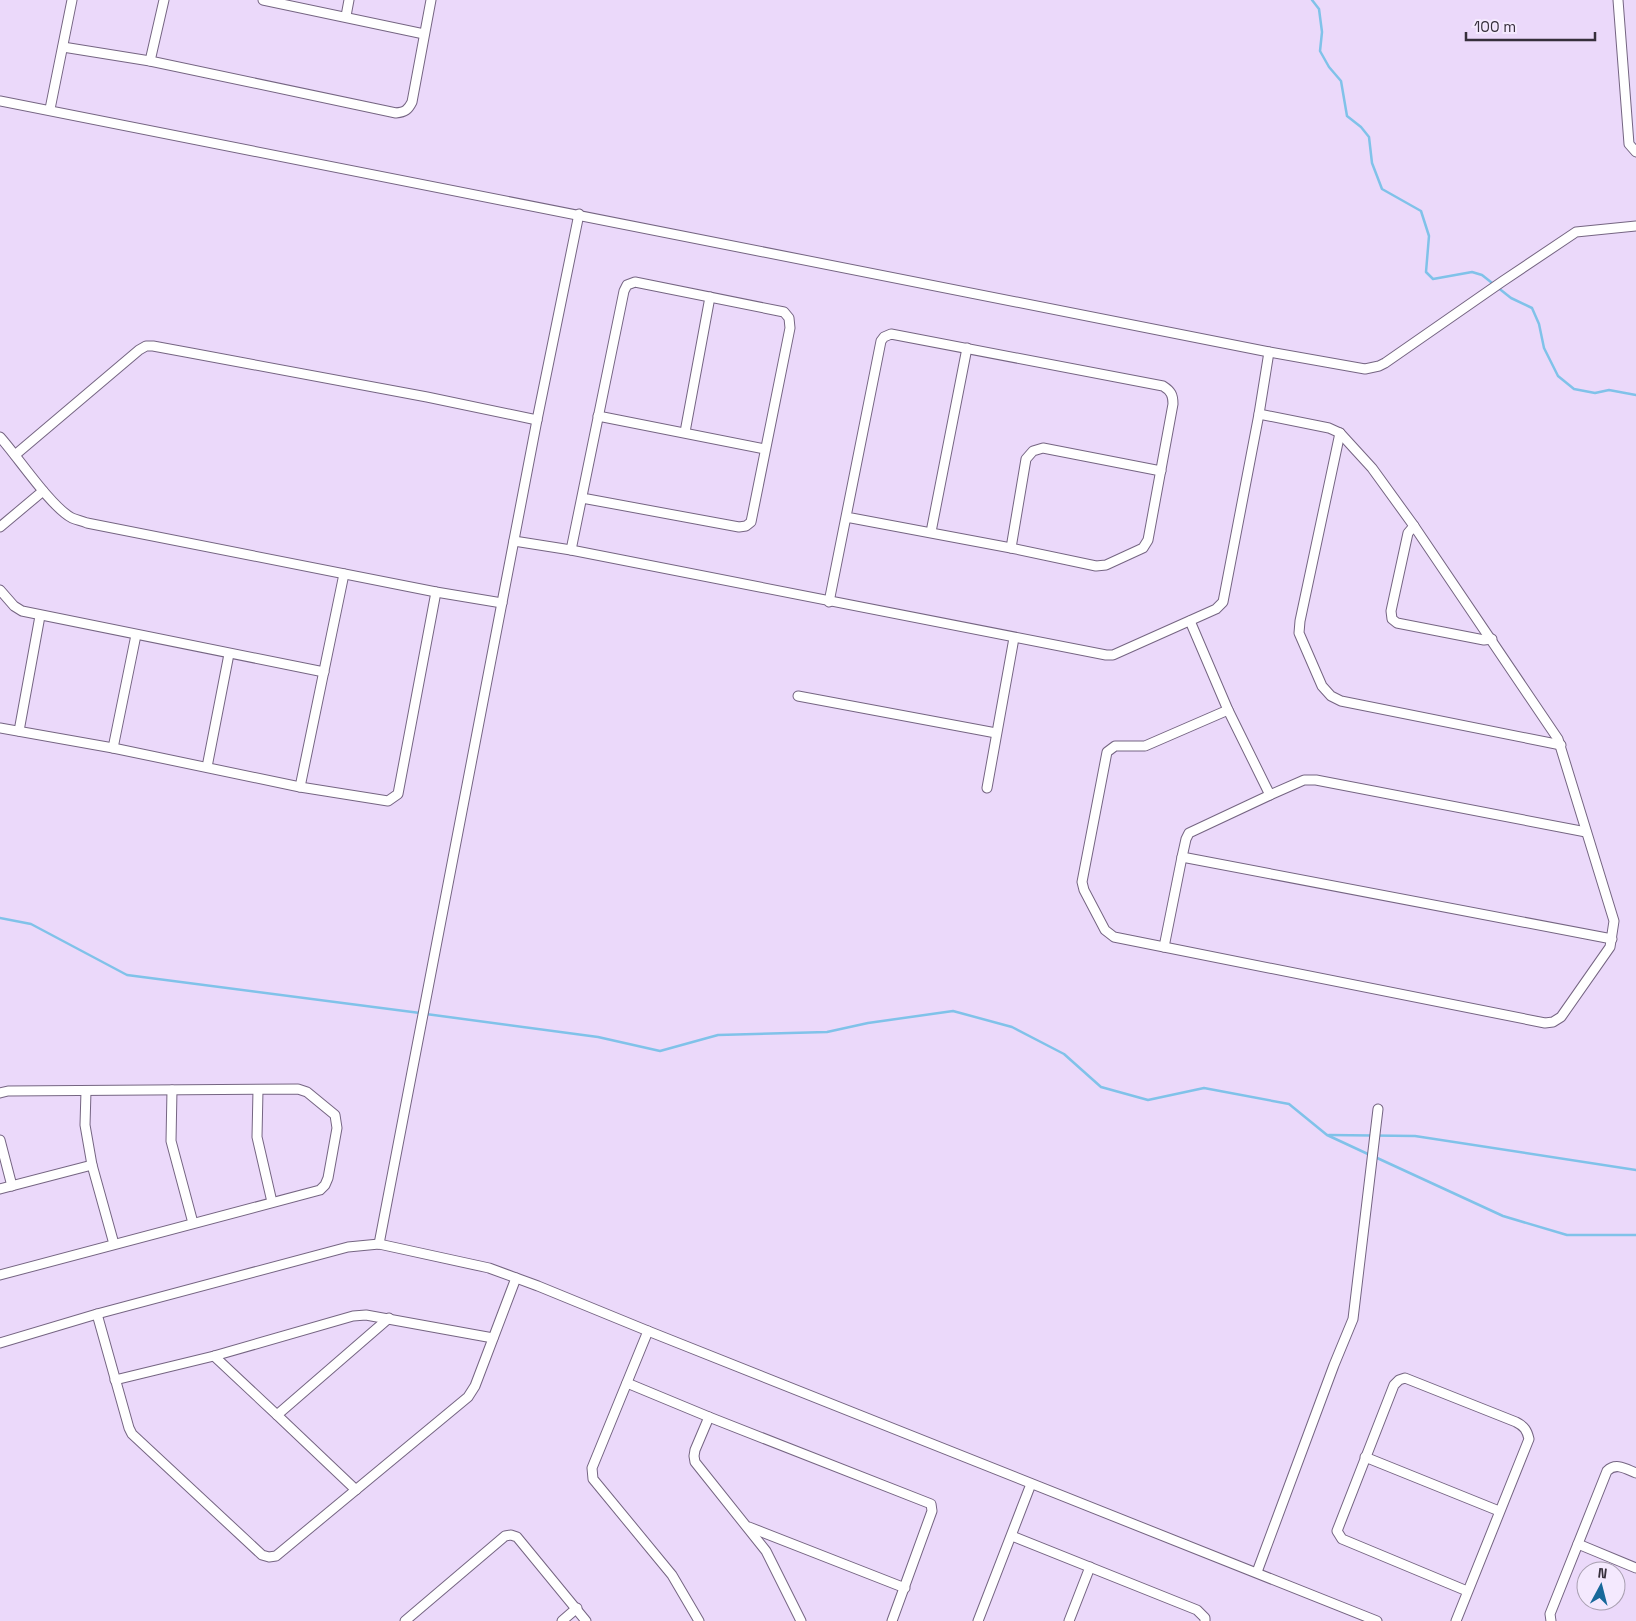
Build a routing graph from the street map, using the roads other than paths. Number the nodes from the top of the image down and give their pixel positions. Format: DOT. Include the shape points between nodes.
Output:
graph roads {
  1 [pos="72,0"];
  2 [pos="164,0"];
  3 [pos="263,0"];
  4 [pos="349,0"];
  5 [pos="431,0"];
  6 [pos="1618,0"];
  7 [pos="346,16"];
  8 [pos="424,34"];
  9 [pos="63,47"];
  10 [pos="150,62"];
  11 [pos="0,101"];
  12 [pos="50,109"];
  13 [pos="1636,152"];
  14 [pos="579,214"];
  15 [pos="1636,226"];
  16 [pos="710,297"];
  17 [pos="967,348"];
  18 [pos="1269,352"];
  19 [pos="1259,414"];
  20 [pos="598,416"];
  21 [pos="537,420"];
  22 [pos="685,432"];
  23 [pos="1340,433"];
  24 [pos="0,437"];
  25 [pos="766,449"];
  26 [pos="15,455"];
  27 [pos="1160,471"];
  28 [pos="43,490"];
  29 [pos="582,498"];
  30 [pos="846,517"];
  31 [pos="1414,526"];
  32 [pos="0,527"];
  33 [pos="931,532"];
  34 [pos="514,541"];
  35 [pos="1011,548"];
  36 [pos="571,550"];
  37 [pos="344,574"];
  38 [pos="0,590"];
  39 [pos="436,592"];
  40 [pos="828,602"];
  41 [pos="502,603"];
  42 [pos="40,616"];
  43 [pos="1190,621"];
  44 [pos="136,635"];
  45 [pos="1014,638"];
  46 [pos="1492,640"];
  47 [pos="229,654"];
  48 [pos="324,672"];
  49 [pos="798,696"];
  50 [pos="1228,710"];
  51 [pos="0,728"];
  52 [pos="19,731"];
  53 [pos="996,734"];
  54 [pos="1561,745"];
  55 [pos="113,748"];
  56 [pos="207,767"];
  57 [pos="300,787"];
  58 [pos="987,788"];
  59 [pos="1270,795"];
  60 [pos="1586,832"];
  61 [pos="1182,857"];
  62 [pos="1612,938"];
  63 [pos="1164,948"];
  64 [pos="86,1090"];
  65 [pos="172,1090"];
  66 [pos="258,1090"];
  67 [pos="0,1092"];
  68 [pos="1378,1109"];
  69 [pos="0,1140"];
  70 [pos="92,1165"];
  71 [pos="12,1186"];
  72 [pos="0,1190"];
  73 [pos="272,1202"];
  74 [pos="193,1223"];
  75 [pos="114,1244"];
  76 [pos="379,1244"];
  77 [pos="0,1275"];
  78 [pos="516,1278"];
  79 [pos="97,1314"];
  80 [pos="388,1318"];
  81 [pos="648,1331"];
  82 [pos="492,1338"];
  83 [pos="0,1343"];
  84 [pos="214,1356"];
  85 [pos="115,1380"];
  86 [pos="627,1383"];
  87 [pos="277,1415"];
  88 [pos="709,1417"];
  89 [pos="1365,1457"];
  90 [pos="1636,1473"];
  91 [pos="1031,1484"];
  92 [pos="356,1490"];
  93 [pos="1499,1512"];
  94 [pos="746,1525"];
  95 [pos="1012,1536"];
  96 [pos="1578,1544"];
  97 [pos="1090,1567"];
  98 [pos="1636,1568"];
  99 [pos="1257,1572"];
  100 [pos="905,1588"];
  101 [pos="1467,1591"];
  102 [pos="577,1608"];
  103 [pos="1366,1619"];
  104 [pos="405,1621"];
  105 [pos="562,1621"];
  106 [pos="586,1621"];
  107 [pos="699,1621"];
  108 [pos="801,1621"];
  109 [pos="892,1621"];
  110 [pos="978,1621"];
  111 [pos="1069,1621"];
  112 [pos="1205,1621"];
  113 [pos="1377,1621"];
  114 [pos="1456,1621"];
  115 [pos="1551,1621"];
  1 -- 9 [label="street"];
  2 -- 10 [label="street"];
  3 -- 7 [label="street"];
  4 -- 7 [label="street"];
  5 -- 8 [label="street"];
  6 -- 13 [label="street" via="1629,144"];
  7 -- 8 [label="street"];
  8 -- 10 [label="street" via="412,102 408,110 396,113"];
  9 -- 10 [label="street"];
  9 -- 12 [label="street"];
  11 -- 12 [label="street"];
  12 -- 14 [label="street" via="313,164"];
  14 -- 18 [label="street"];
  14 -- 21 [label="street"];
  15 -- 18 [label="street" via="1576,232 1379,366 1355,368"];
  16 -- 20 [label="street" via="635,282 627,286"];
  16 -- 22 [label="street"];
  16 -- 25 [label="street" via="784,312 789,318 790,328"];
  17 -- 27 [label="street" via="1164,386 1170,390 1173,404"];
  17 -- 30 [label="street" via="891,334 884,337"];
  17 -- 33 [label="street"];
  18 -- 19 [label="street"];
  19 -- 23 [label="street"];
  19 -- 43 [label="street" via="1223,602 1216,609"];
  20 -- 22 [label="street"];
  20 -- 29 [label="street"];
  21 -- 26 [label="street" via="146,346"];
  21 -- 34 [label="street"];
  22 -- 25 [label="street"];
  23 -- 31 [label="street" via="1372,468"];
  23 -- 54 [label="street" via="1299,633 1322,686 1341,701"];
  24 -- 26 [label="street"];
  25 -- 29 [label="street" via="751,522 746,526"];
  26 -- 28 [label="street"];
  27 -- 35 [label="street" via="1148,540 1143,548 1106,565 1096,566"];
  27 -- 35 [label="street" via="1043,448 1033,450 1026,460"];
  28 -- 32 [label="street"];
  28 -- 37 [label="street" via="64,513 87,523"];
  29 -- 36 [label="street"];
  30 -- 33 [label="street"];
  30 -- 40 [label="street"];
  31 -- 46 [label="street"];
  31 -- 46 [label="street" via="1408,533 1392,619 1397,623"];
  33 -- 35 [label="street"];
  34 -- 36 [label="street"];
  34 -- 41 [label="street"];
  36 -- 40 [label="street"];
  37 -- 39 [label="street"];
  37 -- 48 [label="street"];
  38 -- 42 [label="street" via="14,606"];
  39 -- 41 [label="street"];
  39 -- 57 [label="street" via="398,794 388,801"];
  40 -- 45 [label="street"];
  41 -- 76 [label="street"];
  42 -- 44 [label="street"];
  42 -- 52 [label="street"];
  43 -- 45 [label="street" via="1113,655"];
  43 -- 50 [label="street"];
  44 -- 47 [label="street"];
  44 -- 55 [label="street"];
  45 -- 53 [label="street"];
  46 -- 54 [label="street"];
  47 -- 48 [label="street"];
  47 -- 56 [label="street"];
  48 -- 57 [label="street"];
  49 -- 53 [label="street"];
  50 -- 59 [label="street"];
  50 -- 63 [label="street" via="1145,746 1114,746 1107,752 1083,875 1084,890 1109,934"];
  51 -- 52 [label="street"];
  52 -- 55 [label="street"];
  53 -- 58 [label="street"];
  54 -- 60 [label="street"];
  55 -- 56 [label="street"];
  56 -- 57 [label="street"];
  59 -- 60 [label="street" via="1304,780 1316,780"];
  59 -- 61 [label="street" via="1189,833"];
  60 -- 62 [label="street" via="1614,921"];
  61 -- 62 [label="street"];
  61 -- 63 [label="street"];
  62 -- 63 [label="street" via="1605,954 1561,1017 1549,1023"];
  64 -- 65 [label="street"];
  64 -- 67 [label="street"];
  64 -- 70 [label="street" via="86,1126"];
  65 -- 66 [label="street"];
  65 -- 74 [label="street" via="171,1141"];
  66 -- 73 [label="street" via="257,1137"];
  66 -- 73 [label="street" via="304,1090 335,1115 337,1121 325,1185 320,1190"];
  68 -- 99 [label="street" via="1353,1319"];
  69 -- 71 [label="street"];
  70 -- 71 [label="street"];
  70 -- 75 [label="street"];
  71 -- 72 [label="street"];
  73 -- 74 [label="street"];
  74 -- 75 [label="street"];
  75 -- 77 [label="street"];
  76 -- 78 [label="street" via="489,1268"];
  76 -- 79 [label="street" via="348,1247"];
  78 -- 81 [label="street"];
  78 -- 82 [label="street"];
  79 -- 83 [label="street"];
  79 -- 85 [label="street"];
  80 -- 82 [label="street"];
  80 -- 84 [label="street" via="353,1316"];
  80 -- 87 [label="street"];
  81 -- 86 [label="street"];
  81 -- 91 [label="street"];
  82 -- 92 [label="street" via="468,1397"];
  84 -- 85 [label="street"];
  84 -- 87 [label="street"];
  85 -- 92 [label="street" via="132,1434 262,1555 276,1556"];
  86 -- 88 [label="street"];
  86 -- 107 [label="street" via="592,1468 593,1479 672,1575"];
  87 -- 92 [label="street"];
  88 -- 94 [label="street" via="695,1450 695,1462"];
  88 -- 100 [label="street" via="930,1504 932,1511"];
  89 -- 93 [label="street"];
  89 -- 93 [label="street" via="1394,1385 1405,1378 1507,1418 1525,1428 1529,1439"];
  89 -- 101 [label="street" via="1338,1535"];
  90 -- 96 [label="street" via="1611,1467"];
  91 -- 95 [label="street"];
  91 -- 99 [label="street"];
  93 -- 101 [label="street"];
  94 -- 100 [label="street"];
  94 -- 108 [label="street" via="766,1551"];
  95 -- 97 [label="street"];
  95 -- 110 [label="street"];
  96 -- 98 [label="street"];
  96 -- 115 [label="street" via="1550,1614"];
  97 -- 111 [label="street"];
  97 -- 112 [label="street" via="1197,1610"];
  99 -- 103 [label="street"];
  100 -- 109 [label="street"];
  101 -- 114 [label="street"];
  102 -- 104 [label="street" via="517,1537 511,1535 505,1536"];
  102 -- 105 [label="street"];
  102 -- 106 [label="street"];
  103 -- 113 [label="street"];
}
